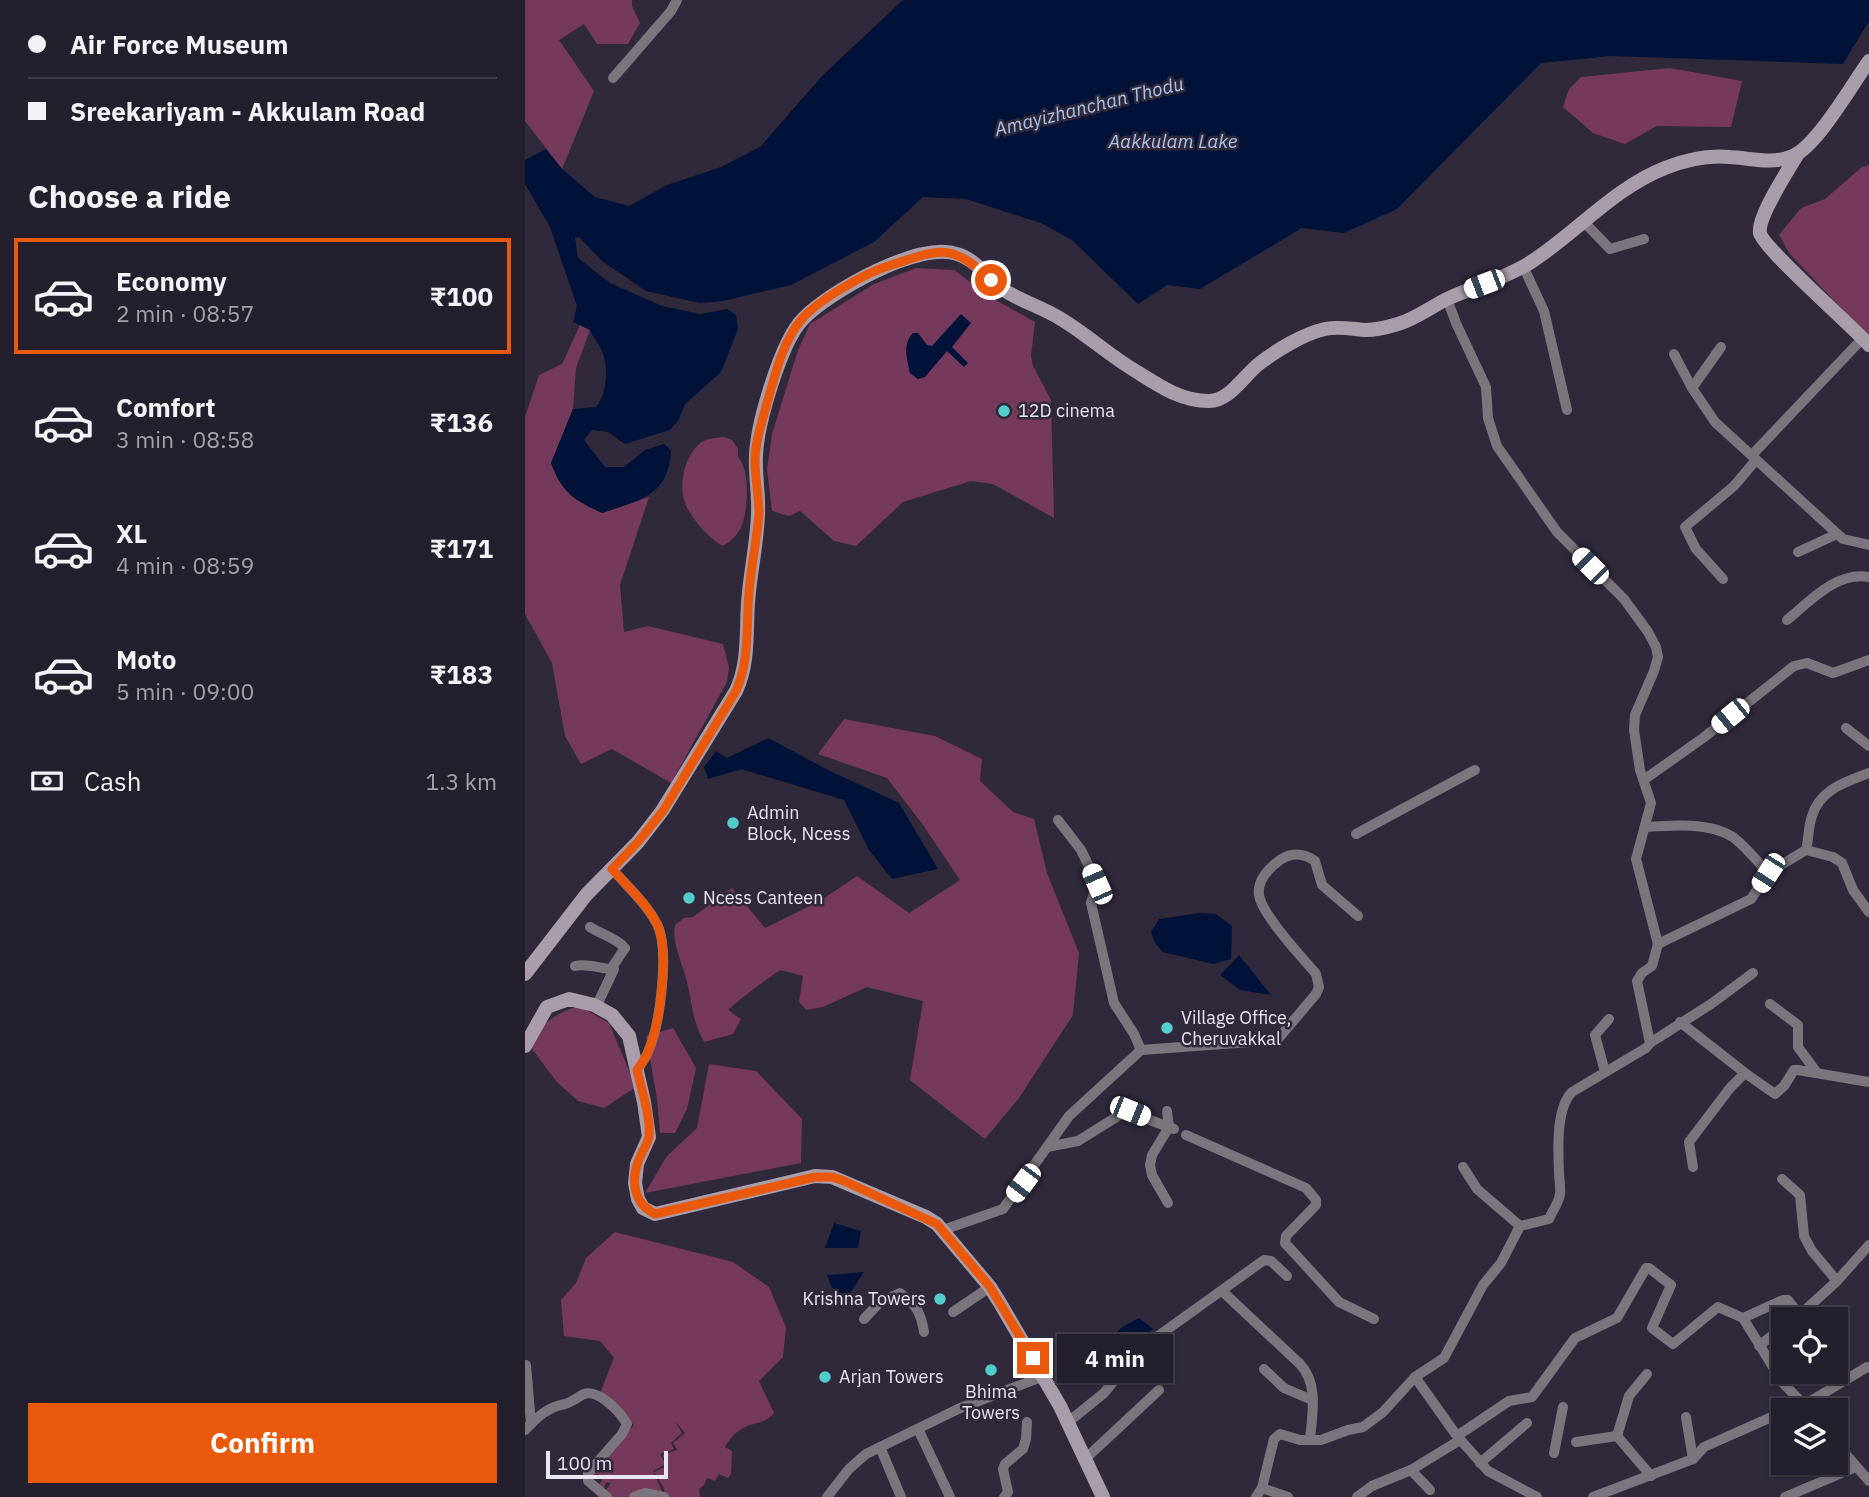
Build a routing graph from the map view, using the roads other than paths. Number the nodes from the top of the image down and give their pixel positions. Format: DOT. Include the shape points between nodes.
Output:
graph roads {
  1 [pos="677,0"];
  2 [pos="1869,61"];
  3 [pos="613,78"];
  4 [pos="1797,155"];
  5 [pos="1584,222"];
  6 [pos="1644,239"];
  7 [pos="1523,266"];
  8 [pos="1447,299"];
  9 [pos="1866,342"];
  10 [pos="1721,347"];
  11 [pos="1674,355"];
  12 [pos="1692,388"];
  13 [pos="1567,410"];
  14 [pos="1754,458"];
  15 [pos="1837,534"];
  16 [pos="1869,545"];
  17 [pos="1798,552"];
  18 [pos="1869,577"];
  19 [pos="1723,579"];
  20 [pos="1787,620"];
  21 [pos="1869,660"];
  22 [pos="1846,728"];
  23 [pos="1869,746"];
  24 [pos="1475,770"];
  25 [pos="1869,773"];
  26 [pos="1645,779"];
  27 [pos="1058,820"];
  28 [pos="1645,827"];
  29 [pos="1356,834"];
  30 [pos="1806,850"];
  31 [pos="612,869"];
  32 [pos="1768,873"];
  33 [pos="1869,912"];
  34 [pos="1358,916"];
  35 [pos="590,927"];
  36 [pos="1658,944"];
  37 [pos="575,966"];
  38 [pos="611,969"];
  39 [pos="1753,973"];
  40 [pos="525,974"];
  41 [pos="1770,1004"];
  42 [pos="596,1006"];
  43 [pos="1609,1019"];
  44 [pos="1681,1022"];
  45 [pos="1650,1043"];
  46 [pos="525,1046"];
  47 [pos="1141,1050"];
  48 [pos="637,1070"];
  49 [pos="1605,1073"];
  50 [pos="1745,1073"];
  51 [pos="1818,1073"];
  52 [pos="1869,1083"];
  53 [pos="1167,1111"];
  54 [pos="1171,1128"];
  55 [pos="1186,1135"];
  56 [pos="1047,1146"];
  57 [pos="1463,1167"];
  58 [pos="1693,1167"];
  59 [pos="1781,1179"];
  60 [pos="1168,1203"];
  61 [pos="1521,1226"];
  62 [pos="943,1230"];
  63 [pos="1869,1245"];
  64 [pos="1287,1276"];
  65 [pos="1837,1282"];
  66 [pos="990,1287"];
  67 [pos="1222,1290"];
  68 [pos="953,1312"];
  69 [pos="1744,1318"];
  70 [pos="864,1319"];
  71 [pos="1374,1320"];
  72 [pos="924,1332"];
  73 [pos="1771,1336"];
  74 [pos="1759,1346"];
  75 [pos="526,1365"];
  76 [pos="1867,1367"];
  77 [pos="1264,1369"];
  78 [pos="1647,1374"];
  79 [pos="1044,1376"];
  80 [pos="1415,1377"];
  81 [pos="1159,1390"];
  82 [pos="1797,1398"];
  83 [pos="1818,1398"];
  84 [pos="1312,1400"];
  85 [pos="1563,1407"];
  86 [pos="1686,1417"];
  87 [pos="1771,1417"];
  88 [pos="1027,1422"];
  89 [pos="1067,1423"];
  90 [pos="1527,1423"];
  91 [pos="528,1427"];
  92 [pos="919,1431"];
  93 [pos="1617,1436"];
  94 [pos="1458,1438"];
  95 [pos="1310,1440"];
  96 [pos="1576,1442"];
  97 [pos="880,1447"];
  98 [pos="1553,1453"];
  99 [pos="1848,1457"];
  100 [pos="1085,1459"];
  101 [pos="1693,1459"];
  102 [pos="1480,1463"];
  103 [pos="1856,1467"];
  104 [pos="1411,1470"];
  105 [pos="1651,1476"];
  106 [pos="1869,1480"];
  107 [pos="1430,1490"];
  108 [pos="1259,1492"];
  109 [pos="1607,1495"];
  110 [pos="607,1497"];
  111 [pos="633,1497"];
  112 [pos="664,1497"];
  113 [pos="827,1497"];
  114 [pos="901,1497"];
  115 [pos="950,1497"];
  116 [pos="1004,1497"];
  117 [pos="1103,1497"];
  118 [pos="1288,1497"];
  119 [pos="1357,1497"];
  120 [pos="1537,1497"];
  121 [pos="1593,1497"];
  122 [pos="1785,1497"];
  1 -- 3 [label="street"];
  2 -- 4 [label="main road" via="1817,135"];
  4 -- 5 [label="main road" via="1762,161 1704,157 1669,166 1645,177"];
  4 -- 9 [label="main road" via="1765,214 1760,233"];
  5 -- 6 [label="street" via="1610,249"];
  5 -- 7 [label="main road"];
  7 -- 8 [label="main road"];
  7 -- 13 [label="street" via="1544,311"];
  8 -- 26 [label="street" via="1486,387 1488,418 1497,446 1557,532 1623,599 1656,646 1654,671 1635,715 1640,770"];
  8 -- 31 [label="main road" via="1401,324 1369,330 1324,329 1271,355 1229,393 1210,401 1185,399 1169,391 1062,319 1006,292 957,253 938,252 883,267 837,292 801,320 785,347 757,438 759,511 744,674 663,811"];
  9 -- 14 [label="street"];
  10 -- 12 [label="street"];
  11 -- 12 [label="street"];
  12 -- 14 [label="street" via="1715,422"];
  14 -- 15 [label="street"];
  14 -- 19 [label="street" via="1734,486 1685,527 1696,549"];
  15 -- 16 [label="street"];
  15 -- 17 [label="street"];
  18 -- 20 [label="street" via="1846,578 1820,592"];
  21 -- 26 [label="street" via="1833,673 1807,663 1794,666"];
  22 -- 23 [label="street"];
  24 -- 29 [label="street"];
  25 -- 30 [label="street" via="1823,796 1812,814"];
  26 -- 28 [label="street" via="1651,803"];
  27 -- 47 [label="street" via="1081,850 1097,884 1091,903 1114,1003"];
  28 -- 32 [label="street" via="1711,828 1732,836"];
  28 -- 36 [label="street" via="1636,859"];
  30 -- 32 [label="street"];
  30 -- 33 [label="street" via="1842,863"];
  31 -- 40 [label="main road"];
  31 -- 48 [label="street" via="652,915 663,942 657,1016 648,1052"];
  32 -- 36 [label="street" via="1751,899"];
  34 -- 47 [label="street" via="1322,885 1315,861 1303,854 1285,857 1270,867 1258,894 1315,974 1316,994 1277,1040"];
  35 -- 38 [label="street" via="617,939 625,948"];
  36 -- 45 [label="street" via="1652,966 1637,981"];
  37 -- 38 [label="street"];
  38 -- 42 [label="street"];
  39 -- 44 [label="street"];
  41 -- 51 [label="street" via="1798,1025 1798,1047"];
  42 -- 46 [label="main road" via="569,999 547,1007"];
  42 -- 48 [label="main road" via="612,1014 629,1036"];
  43 -- 49 [label="street" via="1595,1035"];
  44 -- 45 [label="street"];
  44 -- 50 [label="street"];
  45 -- 49 [label="street"];
  47 -- 56 [label="street" via="1069,1116"];
  48 -- 62 [label="main road" via="649,1137 637,1164 635,1183 643,1208 655,1214 832,1177 926,1217"];
  49 -- 61 [label="street" via="1565,1099 1558,1200 1549,1219"];
  50 -- 51 [label="street" via="1775,1094 1794,1070"];
  50 -- 58 [label="street" via="1689,1142"];
  51 -- 52 [label="street"];
  53 -- 54 [label="street"];
  54 -- 56 [label="street" via="1126,1111 1078,1141"];
  54 -- 60 [label="street" via="1150,1165"];
  55 -- 71 [label="street" via="1306,1188 1316,1205 1284,1241 1339,1302"];
  56 -- 62 [label="street" via="1003,1209"];
  57 -- 61 [label="street" via="1477,1189"];
  59 -- 65 [label="street" via="1800,1195 1807,1244"];
  61 -- 80 [label="street" via="1444,1358"];
  62 -- 66 [label="main road"];
  63 -- 65 [label="street"];
  64 -- 67 [label="street" via="1267,1259"];
  65 -- 69 [label="street" via="1802,1314 1789,1300 1783,1300"];
  66 -- 68 [label="street"];
  66 -- 79 [label="main road"];
  67 -- 84 [label="street" via="1305,1370"];
  67 -- 89 [label="street" via="1140,1349 1104,1393"];
  69 -- 74 [label="street"];
  69 -- 94 [label="street" via="1718,1307 1673,1343 1652,1328 1671,1285 1646,1268 1618,1318 1575,1338 1532,1397 1509,1401"];
  70 -- 72 [label="street" via="880,1302 900,1293 922,1315"];
  73 -- 74 [label="street"];
  74 -- 82 [label="street"];
  75 -- 91 [label="street"];
  76 -- 83 [label="street"];
  77 -- 84 [label="street" via="1284,1388"];
  78 -- 93 [label="street" via="1629,1396"];
  79 -- 89 [label="main road"];
  79 -- 92 [label="street" via="958,1409"];
  80 -- 94 [label="street"];
  80 -- 95 [label="street" via="1363,1427"];
  81 -- 100 [label="street"];
  84 -- 95 [label="street"];
  85 -- 98 [label="street"];
  86 -- 101 [label="street"];
  87 -- 101 [label="street" via="1704,1447"];
  88 -- 116 [label="street" via="1023,1449 1003,1469 1008,1492"];
  89 -- 100 [label="main road"];
  90 -- 102 [label="street"];
  91 -- 110 [label="street" via="556,1404 585,1394 600,1396 625,1420 626,1428 588,1473 588,1481"];
  92 -- 97 [label="street"];
  92 -- 115 [label="street"];
  93 -- 96 [label="street"];
  93 -- 105 [label="street"];
  94 -- 102 [label="street"];
  94 -- 104 [label="street"];
  95 -- 108 [label="street" via="1280,1434 1274,1439"];
  97 -- 113 [label="street" via="849,1469"];
  97 -- 114 [label="street"];
  99 -- 103 [label="street"];
  100 -- 117 [label="main road"];
  101 -- 105 [label="street"];
  102 -- 120 [label="street"];
  103 -- 106 [label="street"];
  103 -- 122 [label="street"];
  104 -- 107 [label="street"];
  104 -- 119 [label="street"];
  105 -- 109 [label="street"];
  108 -- 118 [label="street"];
  109 -- 121 [label="street"];
  111 -- 112 [label="street" via="645,1493"];
}
